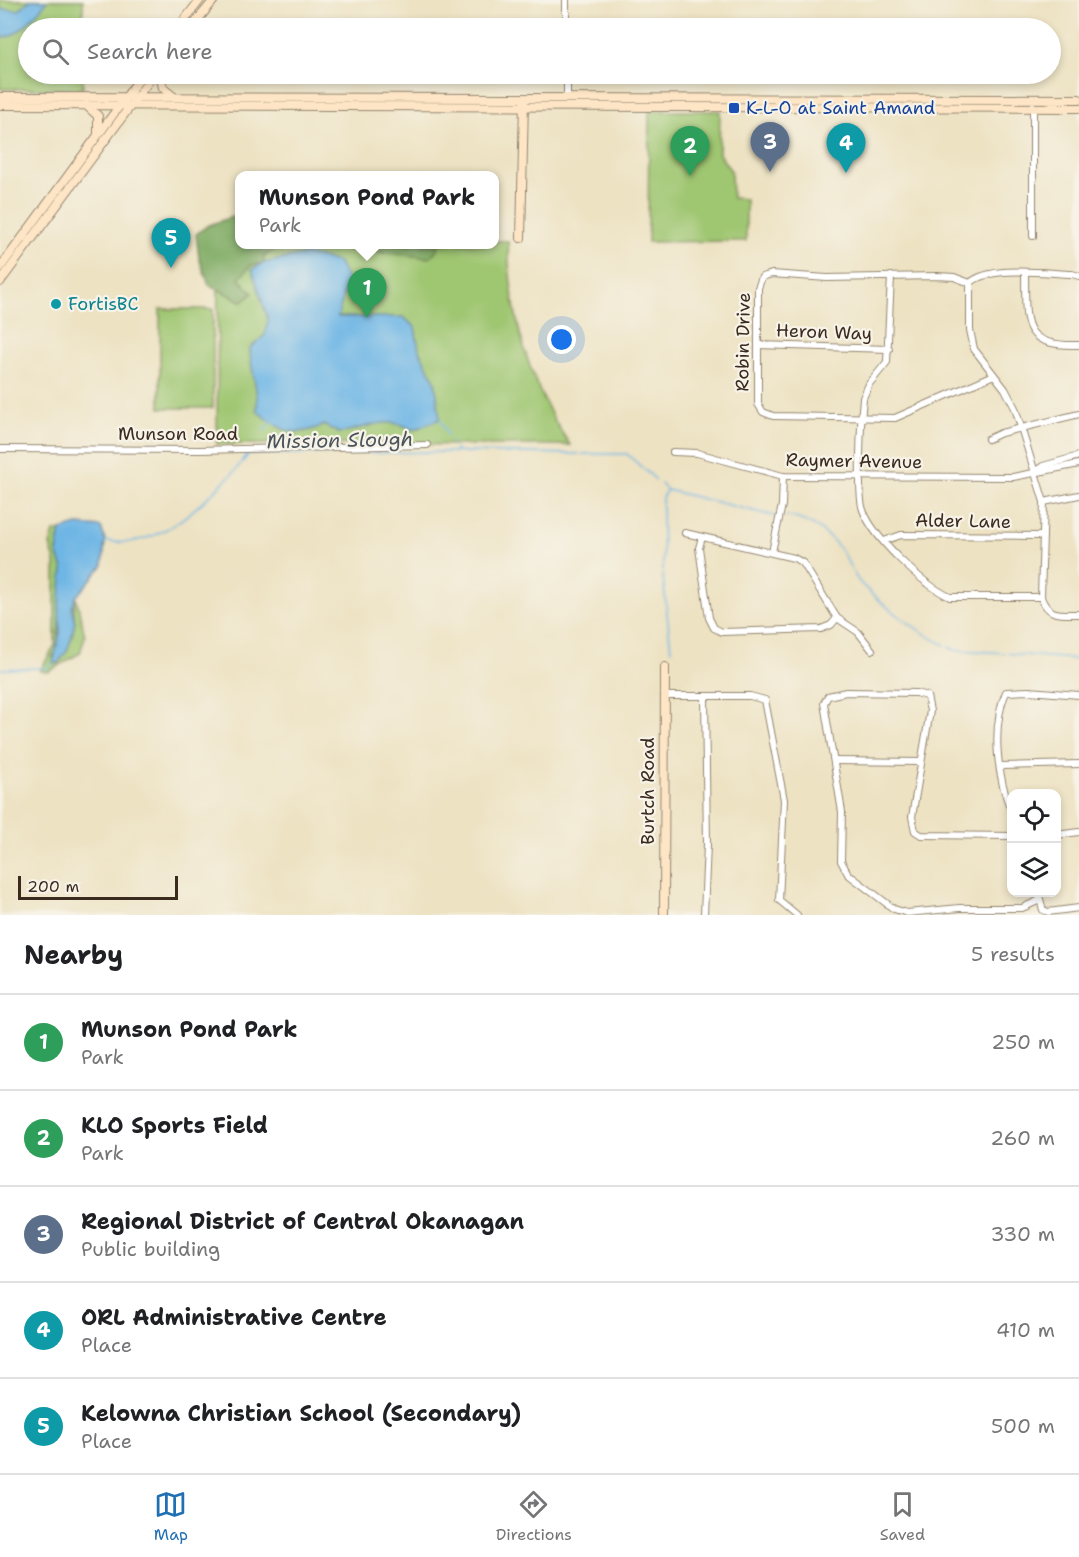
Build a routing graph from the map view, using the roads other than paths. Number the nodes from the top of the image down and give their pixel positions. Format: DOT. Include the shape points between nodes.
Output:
graph roads {
  1 [pos="200,0"];
  2 [pos="214,0"];
  3 [pos="566,0"];
  4 [pos="186,18"];
  5 [pos="199,18"];
  6 [pos="566,18"];
  7 [pos="137,84"];
  8 [pos="144,84"];
  9 [pos="162,84"];
  10 [pos="567,84"];
  11 [pos="0,97"];
  12 [pos="175,97"];
  13 [pos="567,98"];
  14 [pos="1079,99"];
  15 [pos="128,101"];
  16 [pos="524,102"];
  17 [pos="1033,103"];
  18 [pos="82,104"];
  19 [pos="0,105"];
  20 [pos="1079,108"];
  21 [pos="97,136"];
  22 [pos="1033,236"];
  23 [pos="521,238"];
  24 [pos="0,268"];
  25 [pos="1025,273"];
  26 [pos="891,276"];
  27 [pos="1079,276"];
  28 [pos="0,282"];
  29 [pos="970,284"];
  30 [pos="758,345"];
  31 [pos="1079,345"];
  32 [pos="889,349"];
  33 [pos="994,375"];
  34 [pos="1079,414"];
  35 [pos="861,417"];
  36 [pos="1023,430"];
  37 [pos="988,440"];
  38 [pos="427,445"];
  39 [pos="0,448"];
  40 [pos="673,452"];
  41 [pos="1079,456"];
  42 [pos="1079,464"];
  43 [pos="1036,472"];
  44 [pos="783,476"];
  45 [pos="862,476"];
  46 [pos="1079,495"];
  47 [pos="1044,502"];
  48 [pos="685,533"];
  49 [pos="1043,536"];
  50 [pos="702,537"];
  51 [pos="884,541"];
  52 [pos="772,552"];
  53 [pos="1041,597"];
  54 [pos="1079,614"];
  55 [pos="837,618"];
  56 [pos="872,650"];
  57 [pos="665,667"];
  58 [pos="1079,695"];
  59 [pos="665,696"];
  60 [pos="705,696"];
  61 [pos="835,761"];
  62 [pos="921,762"];
  63 [pos="1079,764"];
  64 [pos="1001,766"];
  65 [pos="1007,794"];
  66 [pos="1079,832"];
  67 [pos="1061,834"];
  68 [pos="1007,836"];
  69 [pos="1038,897"];
  70 [pos="1039,897"];
  71 [pos="1079,908"];
  72 [pos="664,915"];
  73 [pos="704,915"];
  74 [pos="797,915"];
  1 -- 4 [label="main road"];
  2 -- 5 [label="main road"];
  3 -- 6 [label="street"];
  7 -- 15 [label="main road"];
  8 -- 15 [label="main road"];
  9 -- 12 [label="main road"];
  10 -- 13 [label="street"];
  11 -- 15 [label="main road"];
  12 -- 15 [label="main road"];
  12 -- 16 [label="main road"];
  13 -- 16 [label="main road"];
  13 -- 17 [label="main road"];
  14 -- 17 [label="main road"];
  15 -- 16 [label="main road"];
  15 -- 18 [label="main road"];
  15 -- 21 [label="main road"];
  15 -- 28 [label="main road"];
  16 -- 17 [label="main road"];
  16 -- 23 [label="main road"];
  17 -- 20 [label="main road"];
  17 -- 22 [label="street"];
  18 -- 19 [label="main road"];
  18 -- 21 [label="main road" via="98,116"];
  21 -- 24 [label="main road"];
  25 -- 27 [label="street"];
  25 -- 29 [label="street" via="991,273"];
  25 -- 31 [label="street" via="1026,325 1047,343"];
  26 -- 29 [label="street, Robin Drive" via="954,277"];
  26 -- 30 [label="street, Robin Drive" via="762,277 758,288"];
  26 -- 32 [label="street"];
  29 -- 33 [label="street" via="974,350"];
  30 -- 32 [label="street, Heron Way"];
  30 -- 35 [label="street, Robin Drive" via="758,404 763,412 773,416"];
  32 -- 35 [label="street" via="887,362 863,398"];
  33 -- 35 [label="street, Robin Drive" via="908,414 895,418"];
  33 -- 36 [label="street" via="1005,389"];
  34 -- 36 [label="street"];
  35 -- 45 [label="street"];
  36 -- 37 [label="street" via="1000,433"];
  36 -- 43 [label="street"];
  38 -- 39 [label="street, Munson Road" via="200,450"];
  40 -- 44 [label="street, Raymer Avenue" via="697,453"];
  41 -- 43 [label="street, Raymer Avenue" via="1043,466"];
  42 -- 43 [label="street, Raymer Avenue"];
  43 -- 45 [label="street, Raymer Avenue" via="985,478"];
  43 -- 47 [label="street"];
  44 -- 45 [label="street, Raymer Avenue"];
  44 -- 52 [label="street" via="782,505"];
  45 -- 51 [label="street" via="863,510"];
  46 -- 47 [label="street"];
  47 -- 49 [label="street"];
  48 -- 50 [label="street"];
  49 -- 51 [label="street, Alder Lane" via="901,535"];
  49 -- 53 [label="street"];
  50 -- 52 [label="street"];
  50 -- 55 [label="street" via="699,548 709,618 714,628 722,632 821,629"];
  51 -- 53 [label="street" via="897,558 950,597"];
  52 -- 55 [label="street" via="803,563"];
  53 -- 54 [label="street" via="1052,613"];
  55 -- 56 [label="street" via="858,632"];
  57 -- 59 [label="main road, Burtch Road"];
  58 -- 64 [label="street" via="1006,692 999,723"];
  59 -- 60 [label="street"];
  59 -- 72 [label="main road, Burtch Road"];
  60 -- 73 [label="street"];
  60 -- 74 [label="street" via="765,700 784,800 779,900"];
  61 -- 62 [label="street"];
  61 -- 62 [label="street" via="824,703 828,696 846,692 927,696 930,702"];
  61 -- 69 [label="street" via="842,812 841,861 848,874 875,897 907,913 1022,908"];
  62 -- 68 [label="street" via="912,817 915,831 921,836"];
  63 -- 64 [label="street"];
  64 -- 65 [label="street"];
  66 -- 67 [label="street"];
  70 -- 71 [label="street" via="1043,910 1048,912"];
}
